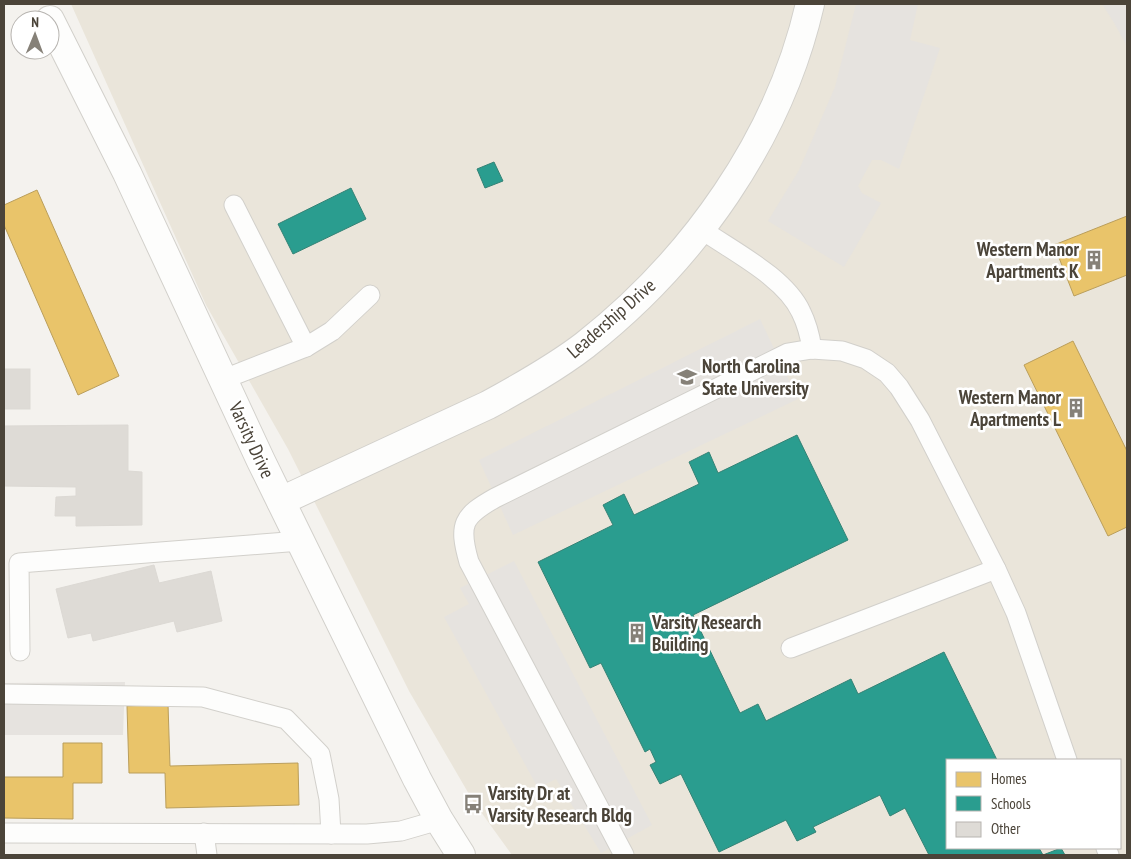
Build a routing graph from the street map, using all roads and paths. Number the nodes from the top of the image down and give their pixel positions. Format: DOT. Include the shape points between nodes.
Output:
graph roads {
  1 [pos="810,4"];
  2 [pos="60,40"];
  3 [pos="234,204"];
  4 [pos="701,229"];
  5 [pos="370,295"];
  6 [pos="306,347"];
  7 [pos="812,349"];
  8 [pos="224,379"];
  9 [pos="281,500"];
  10 [pos="300,541"];
  11 [pos="996,569"];
  12 [pos="792,648"];
  13 [pos="20,651"];
  14 [pos="4,694"];
  15 [pos="1067,759"];
  16 [pos="439,820"];
  17 [pos="4,833"];
  18 [pos="204,833"];
  19 [pos="331,834"];
  20 [pos="207,855"];
  21 [pos="461,855"];
  22 [pos="624,855"];
  1 -- 4 [label="street, Leadership Drive" via="790,70 764,132"];
  2 -- 8 [label="street, Varsity Drive"];
  3 -- 6 [label="lane"];
  4 -- 7 [label="lane" via="758,267 792,297 801,310"];
  4 -- 9 [label="street, Leadership Drive" via="642,294 597,335 555,366 488,405"];
  5 -- 6 [label="lane" via="332,331"];
  6 -- 8 [label="lane"];
  7 -- 11 [label="lane" via="842,351 866,359 899,387 920,420"];
  7 -- 22 [label="lane" via="788,353 495,498 469,515 464,537 469,562"];
  8 -- 9 [label="street, Varsity Drive"];
  9 -- 10 [label="street, Varsity Drive"];
  10 -- 13 [label="lane" via="19,563"];
  10 -- 16 [label="street, Varsity Drive"];
  11 -- 12 [label="lane"];
  11 -- 15 [label="lane" via="1016,613"];
  14 -- 19 [label="lane" via="203,697 286,719 320,754 329,799"];
  16 -- 19 [label="lane" via="401,831"];
  16 -- 21 [label="street, Varsity Drive"];
  17 -- 18 [label="lane"];
  18 -- 19 [label="lane"];
  18 -- 20 [label="lane"];
}
